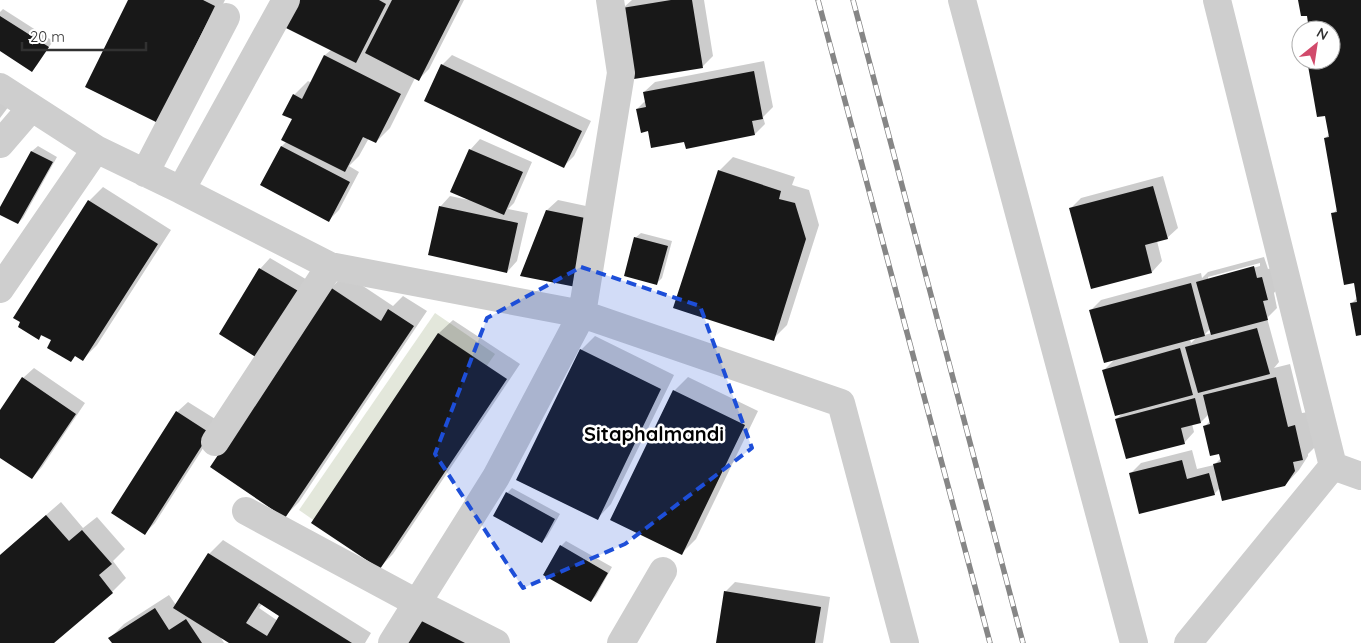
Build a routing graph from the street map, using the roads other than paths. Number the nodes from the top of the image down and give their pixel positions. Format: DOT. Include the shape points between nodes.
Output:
graph roads {
  1 [pos="286,0"];
  2 [pos="610,0"];
  3 [pos="962,0"];
  4 [pos="1217,0"];
  5 [pos="226,17"];
  6 [pos="0,87"];
  7 [pos="31,108"];
  8 [pos="0,144"];
  9 [pos="96,149"];
  10 [pos="146,173"];
  11 [pos="181,190"];
  12 [pos="330,266"];
  13 [pos="0,290"];
  14 [pos="582,314"];
  15 [pos="216,442"];
  16 [pos="1333,466"];
  17 [pos="1361,476"];
  18 [pos="246,511"];
  19 [pos="663,571"];
  20 [pos="417,603"];
  21 [pos="392,643"];
  22 [pos="496,643"];
  23 [pos="621,643"];
  24 [pos="905,643"];
  25 [pos="1134,643"];
  26 [pos="1188,643"];
  1 -- 11 [label="street"];
  2 -- 14 [label="street" via="621,73"];
  3 -- 25 [label="street"];
  4 -- 16 [label="street"];
  5 -- 10 [label="street"];
  6 -- 7 [label="street"];
  7 -- 8 [label="street"];
  7 -- 9 [label="street"];
  9 -- 10 [label="street"];
  9 -- 13 [label="street"];
  10 -- 11 [label="street"];
  11 -- 12 [label="street"];
  12 -- 14 [label="street"];
  12 -- 15 [label="street"];
  14 -- 20 [label="street" via="496,477"];
  14 -- 24 [label="street" via="841,403"];
  16 -- 17 [label="street"];
  16 -- 26 [label="street"];
  18 -- 20 [label="street"];
  19 -- 23 [label="street"];
  20 -- 21 [label="street"];
  20 -- 22 [label="street"];
}
